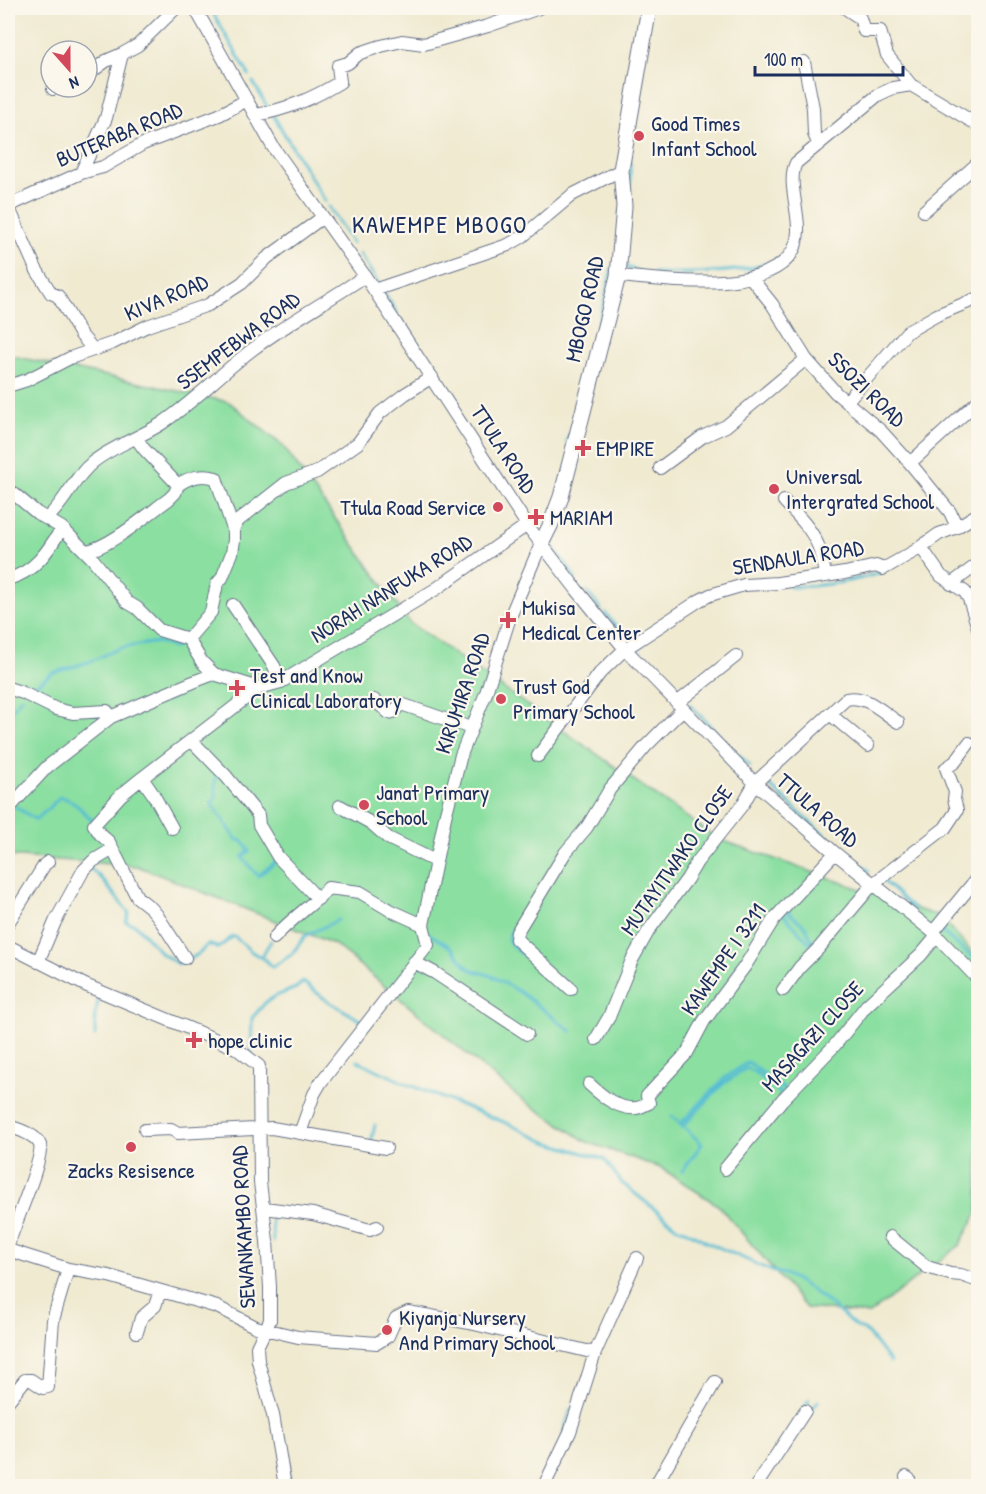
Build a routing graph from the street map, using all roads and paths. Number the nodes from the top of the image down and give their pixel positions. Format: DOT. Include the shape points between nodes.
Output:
graph roads {
  1 [pos="176,8"];
  2 [pos="195,8"];
  3 [pos="539,8"];
  4 [pos="649,8"];
  5 [pos="845,8"];
  6 [pos="122,54"];
  7 [pos="804,62"];
  8 [pos="99,66"];
  9 [pos="910,85"];
  10 [pos="247,100"];
  11 [pos="256,115"];
  12 [pos="978,125"];
  13 [pos="819,145"];
  14 [pos="978,163"];
  15 [pos="621,170"];
  16 [pos="81,173"];
  17 [pos="8,206"];
  18 [pos="924,211"];
  19 [pos="323,217"];
  20 [pos="365,276"];
  21 [pos="618,276"];
  22 [pos="751,278"];
  23 [pos="374,290"];
  24 [pos="978,298"];
  25 [pos="93,349"];
  26 [pos="806,359"];
  27 [pos="432,377"];
  28 [pos="8,386"];
  29 [pos="847,401"];
  30 [pos="977,402"];
  31 [pos="136,438"];
  32 [pos="910,463"];
  33 [pos="660,468"];
  34 [pos="178,485"];
  35 [pos="8,491"];
  36 [pos="784,501"];
  37 [pos="978,514"];
  38 [pos="47,518"];
  39 [pos="527,525"];
  40 [pos="957,527"];
  41 [pos="62,528"];
  42 [pos="233,528"];
  43 [pos="541,544"];
  44 [pos="921,547"];
  45 [pos="86,551"];
  46 [pos="978,564"];
  47 [pos="826,576"];
  48 [pos="8,579"];
  49 [pos="951,584"];
  50 [pos="233,605"];
  51 [pos="978,628"];
  52 [pos="188,639"];
  53 [pos="625,650"];
  54 [pos="736,656"];
  55 [pos="214,674"];
  56 [pos="280,682"];
  57 [pos="8,688"];
  58 [pos="259,688"];
  59 [pos="374,699"];
  60 [pos="680,706"];
  61 [pos="831,715"];
  62 [pos="111,717"];
  63 [pos="898,722"];
  64 [pos="471,728"];
  65 [pos="192,741"];
  66 [pos="969,743"];
  67 [pos="868,746"];
  68 [pos="538,756"];
  69 [pos="142,778"];
  70 [pos="755,783"];
  71 [pos="11,806"];
  72 [pos="340,806"];
  73 [pos="172,828"];
  74 [pos="113,849"];
  75 [pos="835,853"];
  76 [pos="435,861"];
  77 [pos="48,862"];
  78 [pos="978,877"];
  79 [pos="873,884"];
  80 [pos="318,899"];
  81 [pos="8,922"];
  82 [pos="423,925"];
  83 [pos="935,934"];
  84 [pos="274,939"];
  85 [pos="8,946"];
  86 [pos="185,958"];
  87 [pos="38,962"];
  88 [pos="414,962"];
  89 [pos="976,972"];
  90 [pos="571,989"];
  91 [pos="783,990"];
  92 [pos="527,1034"];
  93 [pos="596,1039"];
  94 [pos="589,1084"];
  95 [pos="8,1126"];
  96 [pos="259,1128"];
  97 [pos="146,1130"];
  98 [pos="300,1133"];
  99 [pos="386,1148"];
  100 [pos="724,1169"];
  101 [pos="264,1208"];
  102 [pos="377,1227"];
  103 [pos="890,1237"];
  104 [pos="8,1245"];
  105 [pos="8,1250"];
  106 [pos="637,1258"];
  107 [pos="68,1269"];
  108 [pos="978,1281"];
  109 [pos="160,1291"];
  110 [pos="265,1329"];
  111 [pos="137,1332"];
  112 [pos="595,1353"];
  113 [pos="715,1382"];
  114 [pos="8,1401"];
  115 [pos="805,1411"];
  116 [pos="285,1486"];
  117 [pos="544,1486"];
  118 [pos="655,1486"];
  119 [pos="756,1486"];
  1 -- 6 [label="street" via="138,45"];
  2 -- 10 [label="street, TTULA ROAD"];
  3 -- 11 [label="street" via="424,44 402,41 368,50 338,66 340,82 328,89 285,109"];
  4 -- 15 [label="street, MBOGO ROAD"];
  5 -- 9 [label="street" via="860,18 864,31 880,31 887,55"];
  6 -- 8 [label="street"];
  6 -- 16 [label="street" via="106,118"];
  7 -- 13 [label="street"];
  9 -- 12 [label="street"];
  9 -- 13 [label="street" via="878,95"];
  10 -- 11 [label="street, TTULA ROAD"];
  10 -- 16 [label="street, BUTERABA ROAD" via="143,144 103,167"];
  11 -- 19 [label="street, TTULA ROAD" via="273,147"];
  13 -- 22 [label="street" via="793,169 798,232 792,255 782,265"];
  14 -- 18 [label="street"];
  15 -- 21 [label="street, MBOGO ROAD" via="624,206"];
  15 -- 23 [label="street" via="572,195 508,245"];
  16 -- 17 [label="street, BUTERABA ROAD"];
  17 -- 25 [label="street" via="36,269"];
  19 -- 20 [label="street, TTULA ROAD"];
  19 -- 25 [label="street, KIVA ROAD" via="267,258 242,283 208,305"];
  20 -- 23 [label="street, TTULA ROAD"];
  20 -- 31 [label="street, SSEMPEBWA ROAD" via="254,348 193,400"];
  21 -- 22 [label="street" via="708,281"];
  21 -- 43 [label="street, MBOGO ROAD" via="561,497"];
  22 -- 26 [label="street, SSOZI ROAD"];
  23 -- 27 [label="street, TTULA ROAD"];
  24 -- 29 [label="street" via="907,332"];
  25 -- 28 [label="street, KIVA ROAD"];
  26 -- 29 [label="street, SSOZI ROAD"];
  26 -- 33 [label="street" via="726,426 702,436"];
  27 -- 39 [label="street, TTULA ROAD"];
  27 -- 42 [label="street" via="385,408 358,443 317,472 286,483 246,513"];
  29 -- 32 [label="street, SSOZI ROAD"];
  30 -- 32 [label="street"];
  31 -- 34 [label="street"];
  31 -- 38 [label="street, SSEMPEBWA ROAD" via="92,463"];
  32 -- 40 [label="street, SSOZI ROAD" via="950,512"];
  34 -- 42 [label="street" via="205,475 216,478"];
  34 -- 45 [label="street" via="169,499 101,547"];
  35 -- 38 [label="street"];
  36 -- 47 [label="street" via="818,545"];
  37 -- 40 [label="street, SENDAULA ROAD"];
  38 -- 41 [label="street"];
  39 -- 43 [label="street, TTULA ROAD"];
  39 -- 56 [label="street, NORAH NANFUKA ROAD" via="436,590"];
  40 -- 44 [label="street, SENDAULA ROAD"];
  41 -- 45 [label="street"];
  41 -- 48 [label="street" via="42,558 20,576"];
  42 -- 52 [label="street" via="232,553 216,584 211,612"];
  43 -- 53 [label="street, TTULA ROAD"];
  43 -- 64 [label="street, KIRUMIRA ROAD" via="510,617"];
  44 -- 47 [label="street, SENDAULA ROAD" via="883,569 876,566"];
  44 -- 49 [label="street"];
  45 -- 52 [label="street" via="127,602 159,630"];
  46 -- 49 [label="street"];
  47 -- 53 [label="street, SENDAULA ROAD" via="744,585 710,595"];
  49 -- 51 [label="street" via="969,599"];
  50 -- 56 [label="street" via="274,666"];
  52 -- 55 [label="street" via="202,663"];
  53 -- 60 [label="street, TTULA ROAD"];
  53 -- 68 [label="street, SENDAULA ROAD" via="600,673"];
  54 -- 60 [label="street"];
  55 -- 58 [label="street"];
  55 -- 62 [label="street"];
  56 -- 58 [label="street, NORAH NANFUKA ROAD"];
  57 -- 62 [label="street" via="56,709 74,713 107,711"];
  58 -- 65 [label="street"];
  59 -- 64 [label="street" via="389,713 401,704"];
  60 -- 70 [label="street, TTULA ROAD"];
  60 -- 90 [label="street" via="610,789 517,932 516,939 521,945"];
  61 -- 63 [label="street, MUTAYITWAKO CLOSE" via="846,699 855,697 867,700"];
  61 -- 67 [label="street"];
  61 -- 70 [label="street, MUTAYITWAKO CLOSE"];
  62 -- 71 [label="street" via="47,766"];
  64 -- 76 [label="street, KIRUMIRA ROAD"];
  65 -- 69 [label="street"];
  65 -- 80 [label="street" via="258,815 259,825 278,857"];
  66 -- 79 [label="street" via="946,768 957,810 945,828"];
  69 -- 73 [label="street"];
  69 -- 74 [label="street" via="94,825"];
  70 -- 75 [label="street, TTULA ROAD"];
  70 -- 93 [label="street, MUTAYITWAKO CLOSE" via="649,930"];
  72 -- 76 [label="street" via="388,838"];
  74 -- 86 [label="street" via="137,897 157,915"];
  74 -- 87 [label="street" via="82,872"];
  75 -- 79 [label="street, TTULA ROAD"];
  75 -- 94 [label="street, KAWEMPE I 3211" via="774,919 704,1021 687,1053 647,1096 649,1103 628,1108"];
  76 -- 82 [label="street, KIRUMIRA ROAD"];
  77 -- 81 [label="street"];
  78 -- 83 [label="street, MASAGAZI CLOSE"];
  79 -- 83 [label="street, TTULA ROAD"];
  79 -- 91 [label="street"];
  80 -- 82 [label="street" via="328,888 360,892"];
  80 -- 84 [label="street"];
  82 -- 88 [label="street, KIRUMIRA ROAD" via="428,945"];
  83 -- 89 [label="street, TTULA ROAD"];
  83 -- 100 [label="street, MASAGAZI CLOSE" via="921,955 866,1006"];
  85 -- 87 [label="street"];
  87 -- 96 [label="street, SEWANKAMBO ROAD" via="140,1010 236,1048 259,1066"];
  88 -- 92 [label="street"];
  88 -- 98 [label="street" via="321,1082"];
  95 -- 104 [label="street" via="31,1136 40,1149"];
  96 -- 97 [label="street"];
  96 -- 98 [label="street"];
  96 -- 101 [label="street, SEWANKAMBO ROAD"];
  98 -- 99 [label="street"];
  101 -- 102 [label="street" via="313,1214 370,1230"];
  101 -- 110 [label="street, SEWANKAMBO ROAD" via="270,1287 270,1320"];
  103 -- 108 [label="street" via="927,1267"];
  105 -- 107 [label="street"];
  106 -- 112 [label="street"];
  107 -- 109 [label="street"];
  107 -- 114 [label="street" via="53,1320 48,1387 25,1380"];
  109 -- 110 [label="street" via="217,1307"];
  109 -- 111 [label="street" via="154,1306 141,1318"];
  110 -- 112 [label="street" via="298,1337 377,1343 388,1336 396,1318 408,1312"];
  110 -- 116 [label="street, SEWANKAMBO ROAD" via="257,1347 258,1361 273,1415"];
  112 -- 117 [label="street" via="570,1432"];
  113 -- 118 [label="street"];
  115 -- 119 [label="street"];
}
